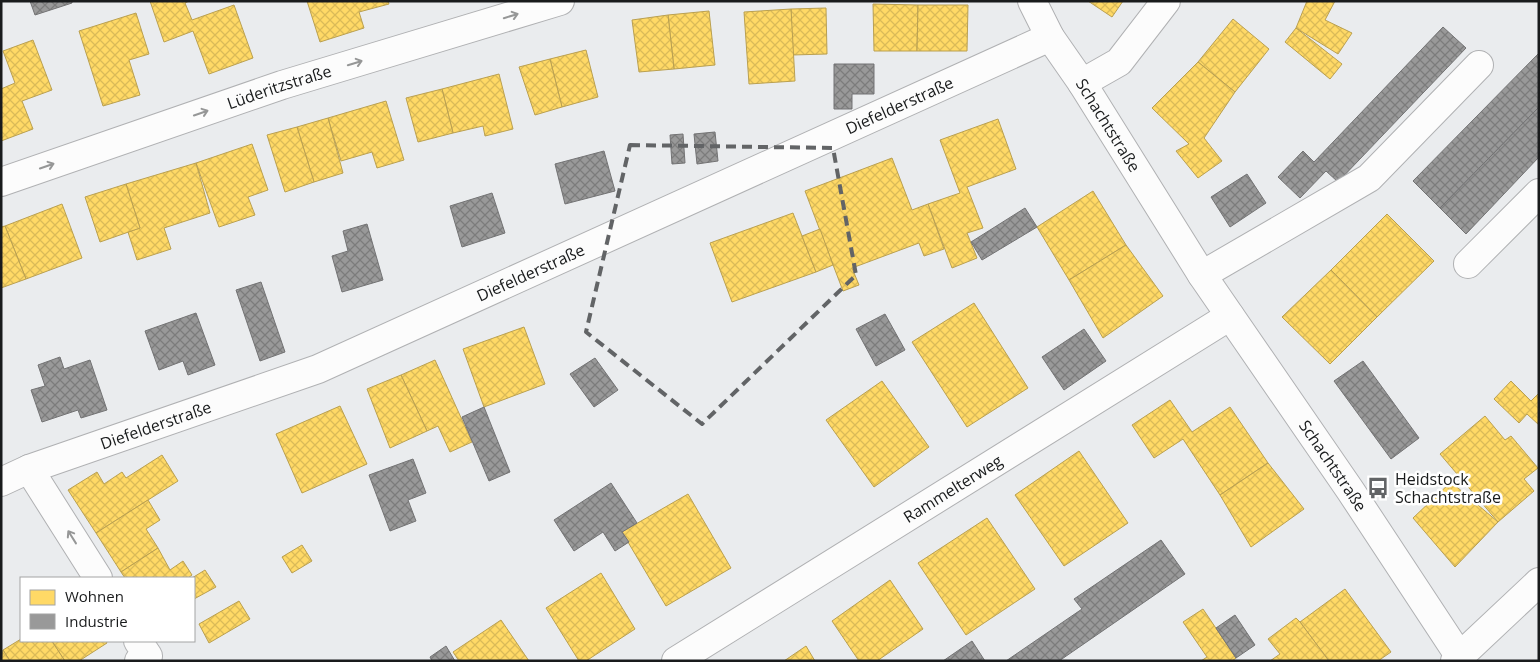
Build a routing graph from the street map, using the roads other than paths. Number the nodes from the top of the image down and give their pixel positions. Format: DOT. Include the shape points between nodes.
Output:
graph roads {
  1 [pos="560,1"];
  2 [pos="1032,1"];
  3 [pos="1166,1"];
  4 [pos="1050,37"];
  5 [pos="1479,65"];
  6 [pos="1082,83"];
  7 [pos="1,182"];
  8 [pos="1539,193"];
  9 [pos="1468,264"];
  10 [pos="1202,276"];
  11 [pos="1230,316"];
  12 [pos="29,469"];
  13 [pos="1,482"];
  14 [pos="97,577"];
  15 [pos="1539,582"];
  16 [pos="139,642"];
  17 [pos="1458,659"];
  18 [pos="139,661"];
  19 [pos="676,661"];
  7 -- 1 [label="street, Lüderitzstraße, one-way" via="282,84"];
  2 -- 4 [label="street, Schachtstraße"];
  3 -- 6 [label="street" via="1119,62"];
  4 -- 6 [label="street, Schachtstraße"];
  4 -- 12 [label="street, Diefelderstraße" via="318,369"];
  5 -- 10 [label="street" via="1369,178"];
  6 -- 10 [label="street, Schachtstraße"];
  8 -- 9 [label="street"];
  10 -- 11 [label="street, Schachtstraße"];
  11 -- 17 [label="street, Schachtstraße" via="1350,490"];
  11 -- 19 [label="street, Rammelterweg"];
  12 -- 13 [label="street, Diefelderstraße"];
  14 -- 12 [label="street, one-way"];
  15 -- 17 [label="street"];
  16 -- 18 [label="street" via="148,656"];
}
